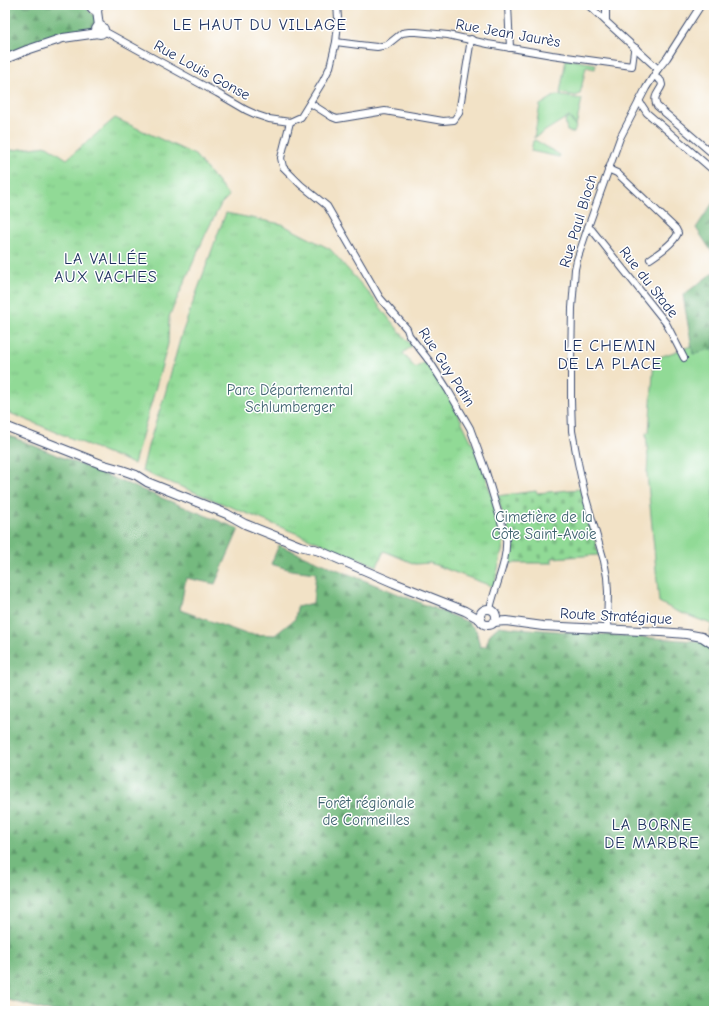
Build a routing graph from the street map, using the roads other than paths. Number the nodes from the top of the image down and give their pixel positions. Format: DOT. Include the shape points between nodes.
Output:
graph roads {
  1 [pos="88,5"];
  2 [pos="337,5"];
  3 [pos="508,5"];
  4 [pos="588,5"];
  5 [pos="606,5"];
  6 [pos="701,5"];
  7 [pos="98,7"];
  8 [pos="606,21"];
  9 [pos="97,31"];
  10 [pos="471,40"];
  11 [pos="336,42"];
  12 [pos="510,48"];
  13 [pos="636,48"];
  14 [pos="5,59"];
  15 [pos="658,69"];
  16 [pos="654,76"];
  17 [pos="640,101"];
  18 [pos="310,103"];
  19 [pos="290,122"];
  20 [pos="714,155"];
  21 [pos="608,169"];
  22 [pos="714,171"];
  23 [pos="588,227"];
  24 [pos="650,259"];
  25 [pos="684,358"];
  26 [pos="5,426"];
  27 [pos="465,611"];
  28 [pos="491,614"];
  29 [pos="481,620"];
  30 [pos="607,630"];
  31 [pos="714,645"];
  1 -- 7 [label="street" via="92,10"];
  2 -- 11 [label="street"];
  3 -- 12 [label="street"];
  4 -- 8 [label="street"];
  5 -- 8 [label="street"];
  6 -- 15 [label="street, Rue Paul Bloch"];
  7 -- 9 [label="street"];
  8 -- 13 [label="street"];
  9 -- 14 [label="street" via="63,38"];
  9 -- 19 [label="street, Rue Louis Gonse" via="246,110 269,119"];
  10 -- 11 [label="street, Rue Jean Jaurès" via="448,35 409,32 402,33 382,46"];
  10 -- 12 [label="street, Rue Jean Jaurès"];
  10 -- 18 [label="street" via="459,113 454,120 443,121 385,111 337,119"];
  11 -- 18 [label="street" via="330,67"];
  12 -- 13 [label="street, Rue Jean Jaurès" via="632,66"];
  13 -- 15 [label="street"];
  15 -- 16 [label="street, Rue Paul Bloch"];
  16 -- 17 [label="street, Rue Paul Bloch"];
  16 -- 20 [label="street" via="662,85 656,96 657,106"];
  17 -- 21 [label="street, Rue Paul Bloch" via="620,138"];
  17 -- 22 [label="street" via="648,113"];
  18 -- 19 [label="street" via="301,117"];
  19 -- 28 [label="street, Rue Guy Patin" via="281,158 283,167 327,206 380,298 407,329 430,362 470,428 507,542"];
  21 -- 23 [label="street, Rue Paul Bloch"];
  21 -- 24 [label="street" via="617,173 678,233 676,238"];
  23 -- 25 [label="street, Rue du Stade" via="666,323"];
  23 -- 30 [label="street, Rue Paul Bloch" via="575,269 570,400 578,463 607,577"];
  26 -- 27 [label="street, Route Stratégique" via="101,464 134,480 147,482 302,541 320,551"];
  27 -- 28 [label="street, Route Stratégique"];
  27 -- 29 [label="street, Route Stratégique"];
  28 -- 29 [label="street" via="480,616"];
  28 -- 29 [label="street, Route Stratégique" via="490,624"];
  28 -- 30 [label="street, Route Stratégique" via="499,621"];
  30 -- 31 [label="street, Route Stratégique" via="686,634 702,638"];
}
